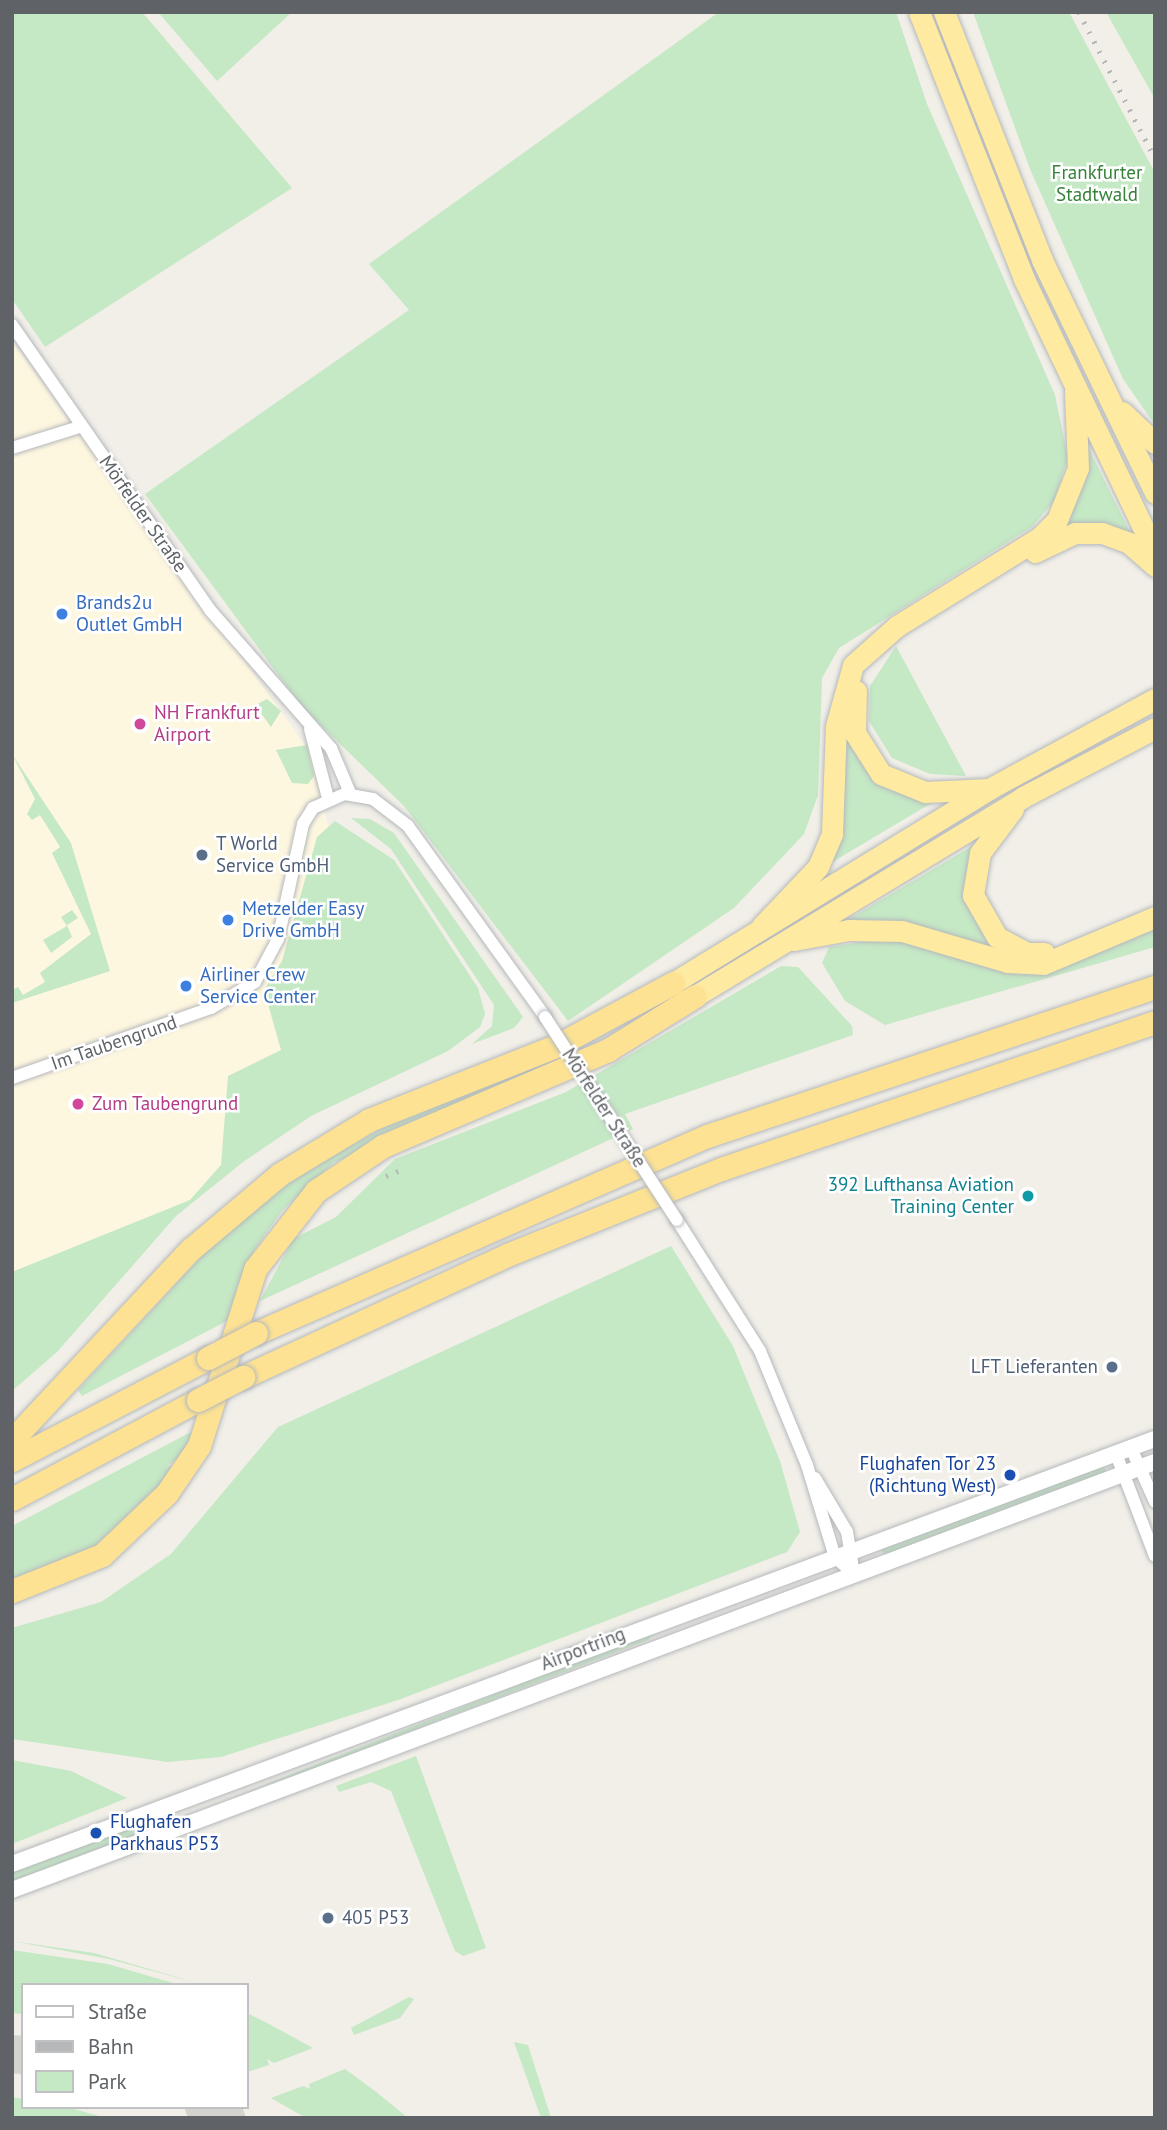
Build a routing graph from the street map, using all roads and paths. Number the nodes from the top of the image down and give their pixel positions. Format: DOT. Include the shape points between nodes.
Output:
graph roads {
  1 [pos="919,12"];
  2 [pos="944,12"];
  3 [pos="12,325"];
  4 [pos="1075,390"];
  5 [pos="1108,398"];
  6 [pos="82,426"];
  7 [pos="1155,443"];
  8 [pos="12,448"];
  9 [pos="1155,493"];
  10 [pos="1155,553"];
  11 [pos="1155,566"];
  12 [pos="1155,699"];
  13 [pos="309,728"];
  14 [pos="1155,728"];
  15 [pos="989,789"];
  16 [pos="350,793"];
  17 [pos="1024,797"];
  18 [pos="328,798"];
  19 [pos="1155,906"];
  20 [pos="1155,917"];
  21 [pos="762,926"];
  22 [pos="775,944"];
  23 [pos="673,983"];
  24 [pos="1155,987"];
  25 [pos="695,996"];
  26 [pos="1155,1022"];
  27 [pos="12,1078"];
  28 [pos="1155,1439"];
  29 [pos="12,1440"];
  30 [pos="1131,1448"];
  31 [pos="1116,1454"];
  32 [pos="12,1460"];
  33 [pos="807,1465"];
  34 [pos="1147,1465"];
  35 [pos="1123,1474"];
  36 [pos="1154,1496"];
  37 [pos="12,1499"];
  38 [pos="853,1550"];
  39 [pos="1155,1556"];
  40 [pos="835,1557"];
  41 [pos="854,1574"];
  42 [pos="12,1591"];
  43 [pos="12,1864"];
  44 [pos="12,1890"];
  1 -- 4 [label="highway" via="984,187"];
  2 -- 5 [label="highway" via="1042,260"];
  3 -- 6 [label="street, Mörfelder Straße"];
  4 -- 10 [label="highway"];
  4 -- 21 [label="highway" via="1078,468 1057,520 1039,538 897,626 853,665 836,726 832,834 818,867"];
  5 -- 7 [label="highway"];
  5 -- 9 [label="highway"];
  6 -- 8 [label="street"];
  6 -- 13 [label="street, Mörfelder Straße" via="210,610"];
  11 -- 15 [label="highway" via="1116,537 1075,533 900,635 870,661 857,686 852,717 869,761 913,790"];
  12 -- 15 [label="highway"];
  13 -- 16 [label="street, Mörfelder Straße" via="331,748"];
  13 -- 18 [label="street, Mörfelder Straße"];
  14 -- 17 [label="highway"];
  15 -- 21 [label="highway"];
  16 -- 18 [label="street"];
  16 -- 33 [label="street, Mörfelder Straße, bridge" via="387,806 408,826 545,1017 760,1351"];
  17 -- 19 [label="highway" via="974,868 976,908 997,937 1027,953 1051,953"];
  17 -- 22 [label="highway"];
  18 -- 27 [label="street, Im Taubengrund" via="303,824 275,949 255,982 211,1008"];
  20 -- 22 [label="highway" via="1043,964 1007,962 886,930"];
  21 -- 23 [label="highway"];
  22 -- 25 [label="highway"];
  23 -- 29 [label="highway" via="576,1036 369,1120 280,1174 197,1243"];
  24 -- 32 [label="highway, bridge" via="707,1136 256,1333"];
  25 -- 42 [label="highway" via="608,1050 354,1162 294,1213 255,1269 199,1446 154,1510 102,1555"];
  26 -- 37 [label="highway, bridge" via="709,1173 507,1255 243,1377"];
  28 -- 30 [label="street, Airportring"];
  30 -- 31 [label="street, Airportring"];
  30 -- 34 [label="street"];
  31 -- 35 [label="street"];
  31 -- 38 [label="street, Airportring"];
  33 -- 38 [label="street, Mörfelder Straße"];
  33 -- 40 [label="street, Mörfelder Straße"];
  34 -- 35 [label="street, Airportring"];
  34 -- 36 [label="street"];
  35 -- 39 [label="street"];
  35 -- 41 [label="street, Airportring"];
  38 -- 40 [label="street, Airportring"];
  38 -- 41 [label="street, Mörfelder Straße"];
  40 -- 41 [label="street"];
  40 -- 43 [label="street, Airportring"];
  41 -- 44 [label="street, Airportring"];
}
